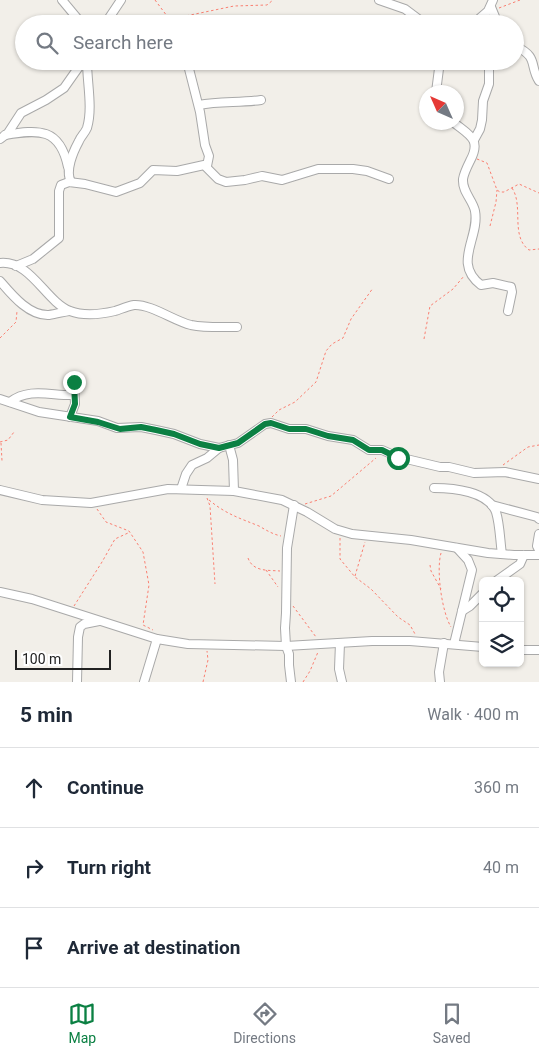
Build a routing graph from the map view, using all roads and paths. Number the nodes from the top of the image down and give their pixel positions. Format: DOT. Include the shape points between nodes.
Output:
graph roads {
  1 [pos="62,0"];
  2 [pos="121,0"];
  3 [pos="155,0"];
  4 [pos="273,0"];
  5 [pos="379,0"];
  6 [pos="520,0"];
  7 [pos="492,6"];
  8 [pos="74,15"];
  9 [pos="111,15"];
  10 [pos="166,15"];
  11 [pos="190,15"];
  12 [pos="412,15"];
  13 [pos="524,52"];
  14 [pos="76,70"];
  15 [pos="87,70"];
  16 [pos="189,70"];
  17 [pos="439,70"];
  18 [pos="488,70"];
  19 [pos="539,81"];
  20 [pos="437,85"];
  21 [pos="261,100"];
  22 [pos="199,105"];
  23 [pos="463,130"];
  24 [pos="3,137"];
  25 [pos="474,140"];
  26 [pos="472,159"];
  27 [pos="207,166"];
  28 [pos="68,168"];
  29 [pos="389,179"];
  30 [pos="71,182"];
  31 [pos="511,188"];
  32 [pos="497,190"];
  33 [pos="539,193"];
  34 [pos="490,226"];
  35 [pos="539,249"];
  36 [pos="0,263"];
  37 [pos="16,266"];
  38 [pos="468,268"];
  39 [pos="0,282"];
  40 [pos="373,288"];
  41 [pos="18,300"];
  42 [pos="69,311"];
  43 [pos="508,311"];
  44 [pos="237,327"];
  45 [pos="0,338"];
  46 [pos="424,339"];
  47 [pos="74,382"];
  48 [pos="74,394"];
  49 [pos="0,399"];
  50 [pos="10,402"];
  51 [pos="70,417"];
  52 [pos="265,424"];
  53 [pos="14,432"];
  54 [pos="0,442"];
  55 [pos="539,445"];
  56 [pos="229,446"];
  57 [pos="219,448"];
  58 [pos="384,450"];
  59 [pos="2,461"];
  60 [pos="500,466"];
  61 [pos="539,479"];
  62 [pos="434,488"];
  63 [pos="181,489"];
  64 [pos="0,490"];
  65 [pos="200,490"];
  66 [pos="234,491"];
  67 [pos="208,500"];
  68 [pos="91,504"];
  69 [pos="492,505"];
  70 [pos="296,507"];
  71 [pos="539,519"];
  72 [pos="341,531"];
  73 [pos="130,532"];
  74 [pos="539,534"];
  75 [pos="366,536"];
  76 [pos="288,538"];
  77 [pos="442,546"];
  78 [pos="456,548"];
  79 [pos="539,550"];
  80 [pos="502,554"];
  81 [pos="524,555"];
  82 [pos="539,555"];
  83 [pos="248,558"];
  84 [pos="430,564"];
  85 [pos="265,570"];
  86 [pos="286,572"];
  87 [pos="355,577"];
  88 [pos="502,577"];
  89 [pos="216,584"];
  90 [pos="441,590"];
  91 [pos="0,592"];
  92 [pos="286,597"];
  93 [pos="479,597"];
  94 [pos="71,611"];
  95 [pos="462,611"];
  96 [pos="101,621"];
  97 [pos="156,635"];
  98 [pos="455,640"];
  99 [pos="418,641"];
  100 [pos="340,643"];
  101 [pos="444,643"];
  102 [pos="320,644"];
  103 [pos="206,645"];
  104 [pos="286,646"];
  105 [pos="479,646"];
  106 [pos="524,650"];
  107 [pos="539,650"];
  108 [pos="77,682"];
  109 [pos="144,682"];
  110 [pos="203,682"];
  111 [pos="291,682"];
  112 [pos="303,682"];
  113 [pos="342,682"];
  114 [pos="440,682"];
  1 -- 8 [label="street"];
  2 -- 9 [label="street"];
  3 -- 10 [label="path"];
  4 -- 11 [label="path" via="268,5 234,6"];
  5 -- 12 [label="street"];
  6 -- 7 [label="path"];
  13 -- 19 [label="street" via="532,57"];
  14 -- 24 [label="street" via="61,90 21,112"];
  15 -- 28 [label="street" via="88,123"];
  16 -- 22 [label="street"];
  17 -- 20 [label="street"];
  18 -- 25 [label="street" via="482,120"];
  21 -- 22 [label="street"];
  22 -- 27 [label="street" via="209,156"];
  23 -- 25 [label="street"];
  24 -- 28 [label="street" via="29,131 50,136 58,142"];
  25 -- 26 [label="street"];
  26 -- 32 [label="path" via="487,163"];
  26 -- 38 [label="street" via="463,179 476,222"];
  27 -- 29 [label="street" via="218,179 226,182 262,176 282,180 318,168 360,170"];
  27 -- 30 [label="street" via="177,171 153,170 140,183 116,192"];
  28 -- 30 [label="street"];
  30 -- 37 [label="street" via="61,185 58,191 58,238 34,259"];
  31 -- 32 [label="path" via="502,192"];
  31 -- 33 [label="path" via="520,184"];
  31 -- 35 [label="path" via="522,244 529,250"];
  32 -- 34 [label="path"];
  36 -- 37 [label="street"];
  37 -- 42 [label="street"];
  38 -- 43 [label="street" via="481,286 492,283 511,287"];
  38 -- 46 [label="path" via="453,289 430,306"];
  39 -- 41 [label="street"];
  40 -- 52 [label="path" via="351,319 343,338 328,348 316,382"];
  41 -- 42 [label="street" via="40,314"];
  41 -- 45 [label="path" via="16,322"];
  42 -- 44 [label="street" via="113,312 133,305 191,325"];
  47 -- 48 [label="street"];
  48 -- 50 [label="street" via="34,392"];
  48 -- 51 [label="street" via="75,404"];
  49 -- 50 [label="street"];
  50 -- 51 [label="street" via="38,412"];
  51 -- 57 [label="street" via="120,429 141,427 156,430"];
  52 -- 56 [label="street"];
  52 -- 58 [label="street" via="306,429 355,440 369,450"];
  53 -- 54 [label="path" via="8,440"];
  54 -- 59 [label="path"];
  55 -- 60 [label="path" via="528,447"];
  56 -- 57 [label="street"];
  56 -- 66 [label="street"];
  57 -- 63 [label="street" via="190,467"];
  58 -- 61 [label="street" via="398,458 474,473 505,472"];
  58 -- 70 [label="path" via="331,496"];
  62 -- 69 [label="street" via="472,492"];
  63 -- 65 [label="street"];
  63 -- 68 [label="street"];
  64 -- 68 [label="street" via="42,500"];
  65 -- 66 [label="street"];
  65 -- 67 [label="path"];
  66 -- 70 [label="street" via="275,497"];
  67 -- 76 [label="path" via="231,516"];
  67 -- 89 [label="path"];
  68 -- 73 [label="path" via="106,522"];
  69 -- 71 [label="street"];
  69 -- 80 [label="street" via="497,515"];
  70 -- 72 [label="street"];
  70 -- 76 [label="street"];
  72 -- 75 [label="street"];
  72 -- 87 [label="path" via="340,558"];
  73 -- 94 [label="path" via="115,539"];
  73 -- 97 [label="path" via="143,552 149,575 143,625"];
  74 -- 79 [label="street"];
  75 -- 77 [label="street"];
  75 -- 87 [label="path"];
  76 -- 86 [label="street"];
  77 -- 78 [label="street"];
  77 -- 90 [label="path" via="439,561"];
  78 -- 80 [label="street"];
  78 -- 95 [label="street" via="468,560 472,570"];
  80 -- 81 [label="street"];
  81 -- 82 [label="street"];
  81 -- 88 [label="street" via="520,564"];
  83 -- 85 [label="path" via="253,566"];
  84 -- 90 [label="path"];
  85 -- 86 [label="path"];
  85 -- 92 [label="path"];
  86 -- 92 [label="street"];
  87 -- 99 [label="path" via="410,625"];
  90 -- 98 [label="path"];
  91 -- 94 [label="street"];
  92 -- 102 [label="path"];
  92 -- 104 [label="street"];
  93 -- 95 [label="street"];
  94 -- 96 [label="street"];
  95 -- 98 [label="street"];
  96 -- 97 [label="street"];
  96 -- 108 [label="street" via="80,627"];
  97 -- 103 [label="street"];
  97 -- 109 [label="street"];
  98 -- 101 [label="street"];
  98 -- 105 [label="street"];
  99 -- 100 [label="street"];
  99 -- 101 [label="street"];
  100 -- 102 [label="street"];
  100 -- 113 [label="street"];
  101 -- 114 [label="street"];
  102 -- 104 [label="street"];
  102 -- 112 [label="path"];
  103 -- 104 [label="street"];
  103 -- 110 [label="path" via="208,660"];
  104 -- 111 [label="street" via="290,654"];
  106 -- 107 [label="street"];
}
